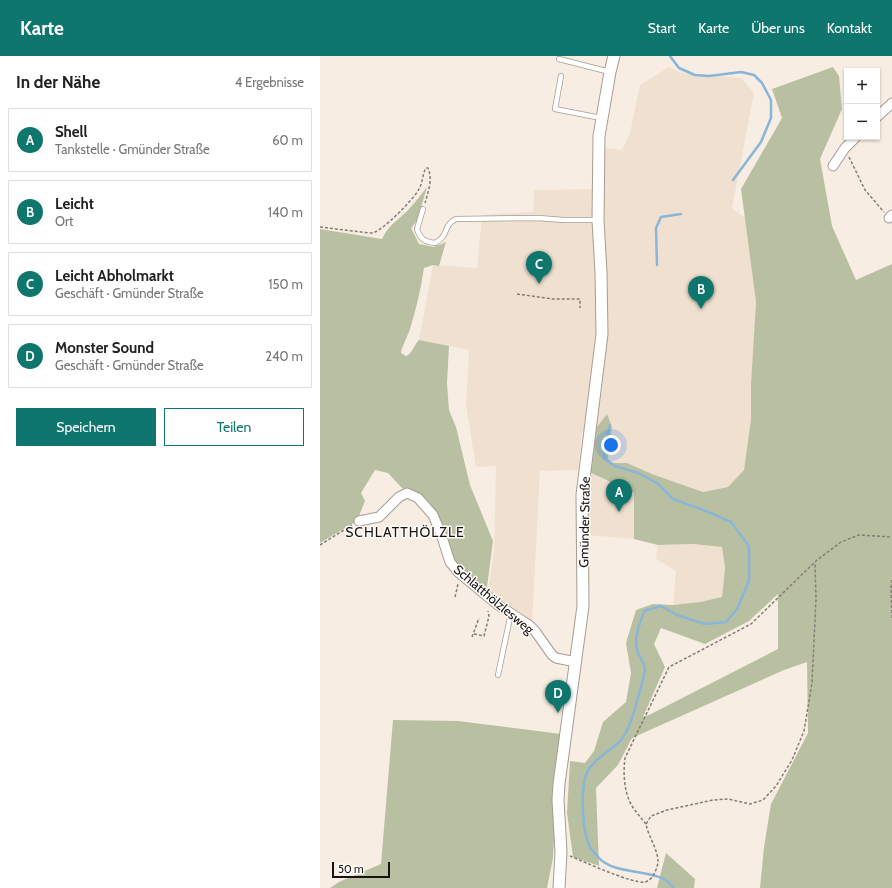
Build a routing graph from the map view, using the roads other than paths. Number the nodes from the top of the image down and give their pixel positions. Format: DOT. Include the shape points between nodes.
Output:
graph roads {
  1 [pos="614,56"];
  2 [pos="559,58"];
  3 [pos="610,72"];
  4 [pos="561,76"];
  5 [pos="892,104"];
  6 [pos="880,114"];
  7 [pos="601,118"];
  8 [pos="853,140"];
  9 [pos="833,166"];
  10 [pos="423,209"];
  11 [pos="598,220"];
  12 [pos="359,521"];
  13 [pos="511,613"];
  14 [pos="576,662"];
  15 [pos="498,675"];
  16 [pos="559,888"];
  1 -- 3 [label="street, Gmünder Straße"];
  2 -- 3 [label="lane"];
  3 -- 7 [label="street, Gmünder Straße"];
  4 -- 7 [label="lane" via="555,109"];
  5 -- 6 [label="street"];
  7 -- 11 [label="street, Gmünder Straße" via="597,160"];
  8 -- 9 [label="street" via="844,148"];
  10 -- 11 [label="lane" via="417,229 422,239 435,243 445,235 447,226 456,220"];
  11 -- 14 [label="street, Gmünder Straße" via="602,334 582,495 583,606"];
  12 -- 13 [label="street, Schlatthölzlesweg" via="380,517 398,497 407,493 418,498 433,515 450,562 458,572"];
  13 -- 14 [label="street, Schlatthölzlesweg" via="535,631 552,655"];
  13 -- 15 [label="lane"];
  14 -- 16 [label="street, Gmünder Straße" via="559,784"];
}
